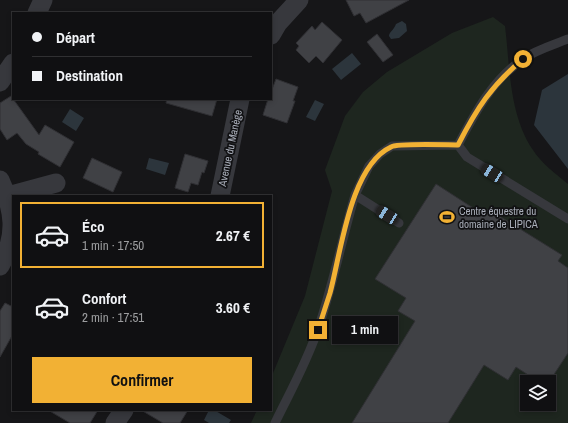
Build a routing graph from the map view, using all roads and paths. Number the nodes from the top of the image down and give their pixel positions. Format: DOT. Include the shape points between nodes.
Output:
graph roads {
  1 [pos="43,0"];
  2 [pos="299,0"];
  3 [pos="37,12"];
  4 [pos="272,33"];
  5 [pos="568,39"];
  6 [pos="12,64"];
  7 [pos="0,82"];
  8 [pos="240,100"];
  9 [pos="458,145"];
  10 [pos="56,183"];
  11 [pos="4,188"];
  12 [pos="220,195"];
  13 [pos="355,195"];
  14 [pos="568,219"];
  15 [pos="399,223"];
  16 [pos="0,266"];
  17 [pos="123,411"];
  18 [pos="115,423"];
  19 [pos="275,423"];
  1 -- 3 [label="street"];
  2 -- 4 [label="street"];
  5 -- 9 [label="lane" via="523,59 506,73 488,93"];
  6 -- 7 [label="street"];
  8 -- 12 [label="street, Avenue du Manège"];
  9 -- 13 [label="lane" via="392,146 369,166"];
  9 -- 14 [label="lane" via="467,157"];
  10 -- 11 [label="street"];
  11 -- 16 [label="street" via="12,214 12,239"];
  13 -- 15 [label="lane"];
  13 -- 19 [label="lane" via="318,330"];
  17 -- 18 [label="street"];
}
